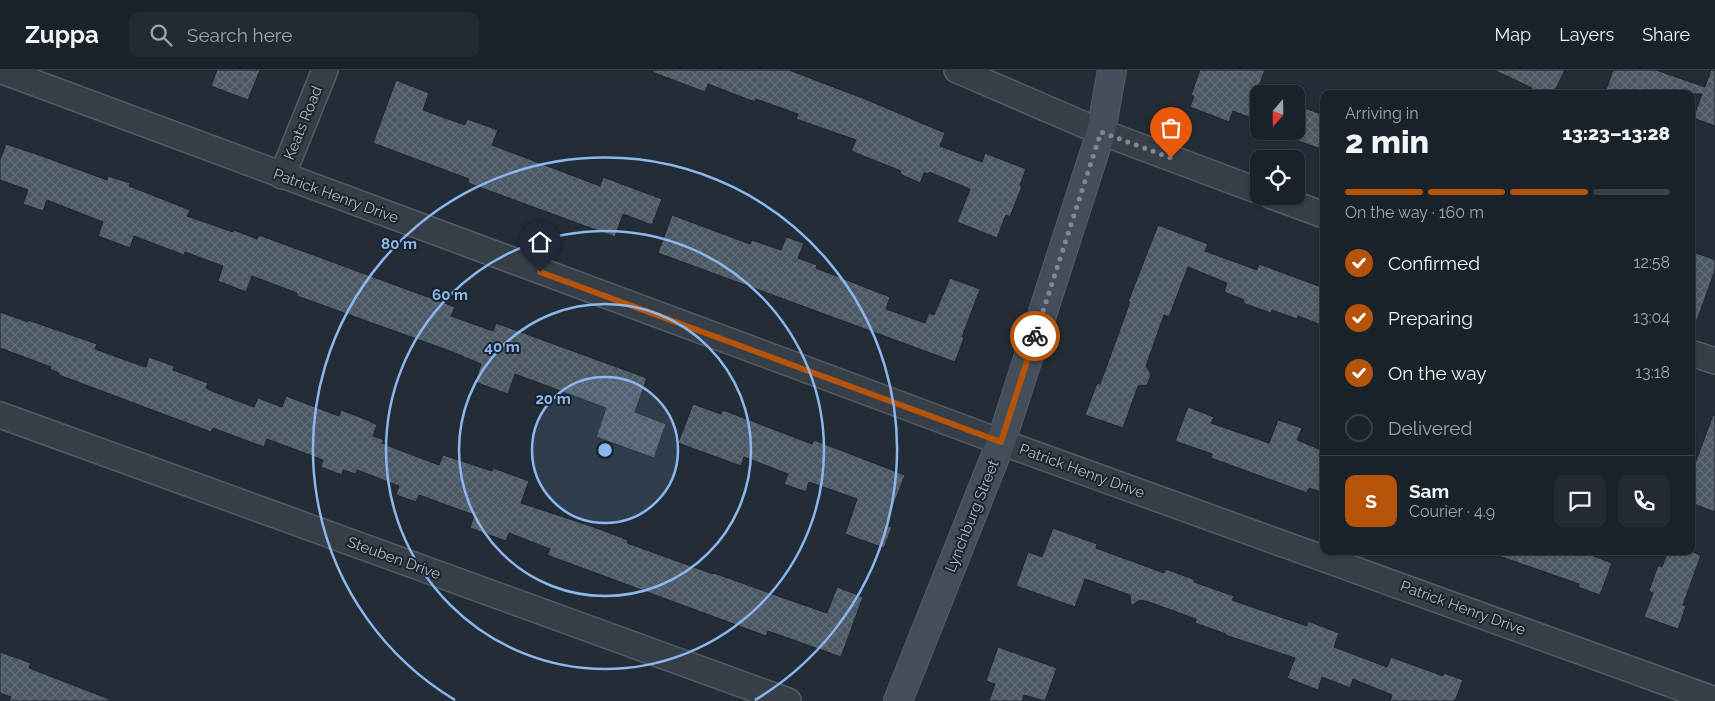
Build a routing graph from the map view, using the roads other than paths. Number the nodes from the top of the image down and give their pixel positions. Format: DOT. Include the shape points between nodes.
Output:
graph roads {
  1 [pos="0,70"];
  2 [pos="324,70"];
  3 [pos="957,70"];
  4 [pos="1112,70"];
  5 [pos="1101,132"];
  6 [pos="282,176"];
  7 [pos="1250,188"];
  8 [pos="1295,205"];
  9 [pos="1320,214"];
  10 [pos="1695,354"];
  11 [pos="1715,361"];
  12 [pos="0,415"];
  13 [pos="1001,442"];
  14 [pos="1712,695"];
  15 [pos="788,701"];
  16 [pos="898,701"];
  1 -- 6 [label="street, Patrick Henry Drive"];
  2 -- 6 [label="street, Keats Road"];
  3 -- 5 [label="street"];
  4 -- 5 [label="street, Lynchburg Street"];
  5 -- 7 [label="street"];
  5 -- 13 [label="street, Lynchburg Street"];
  6 -- 13 [label="street, Patrick Henry Drive"];
  8 -- 9 [label="street"];
  10 -- 11 [label="street"];
  12 -- 15 [label="street, Steuben Drive"];
  13 -- 14 [label="street, Patrick Henry Drive"];
  13 -- 16 [label="street, Lynchburg Street"];
}
